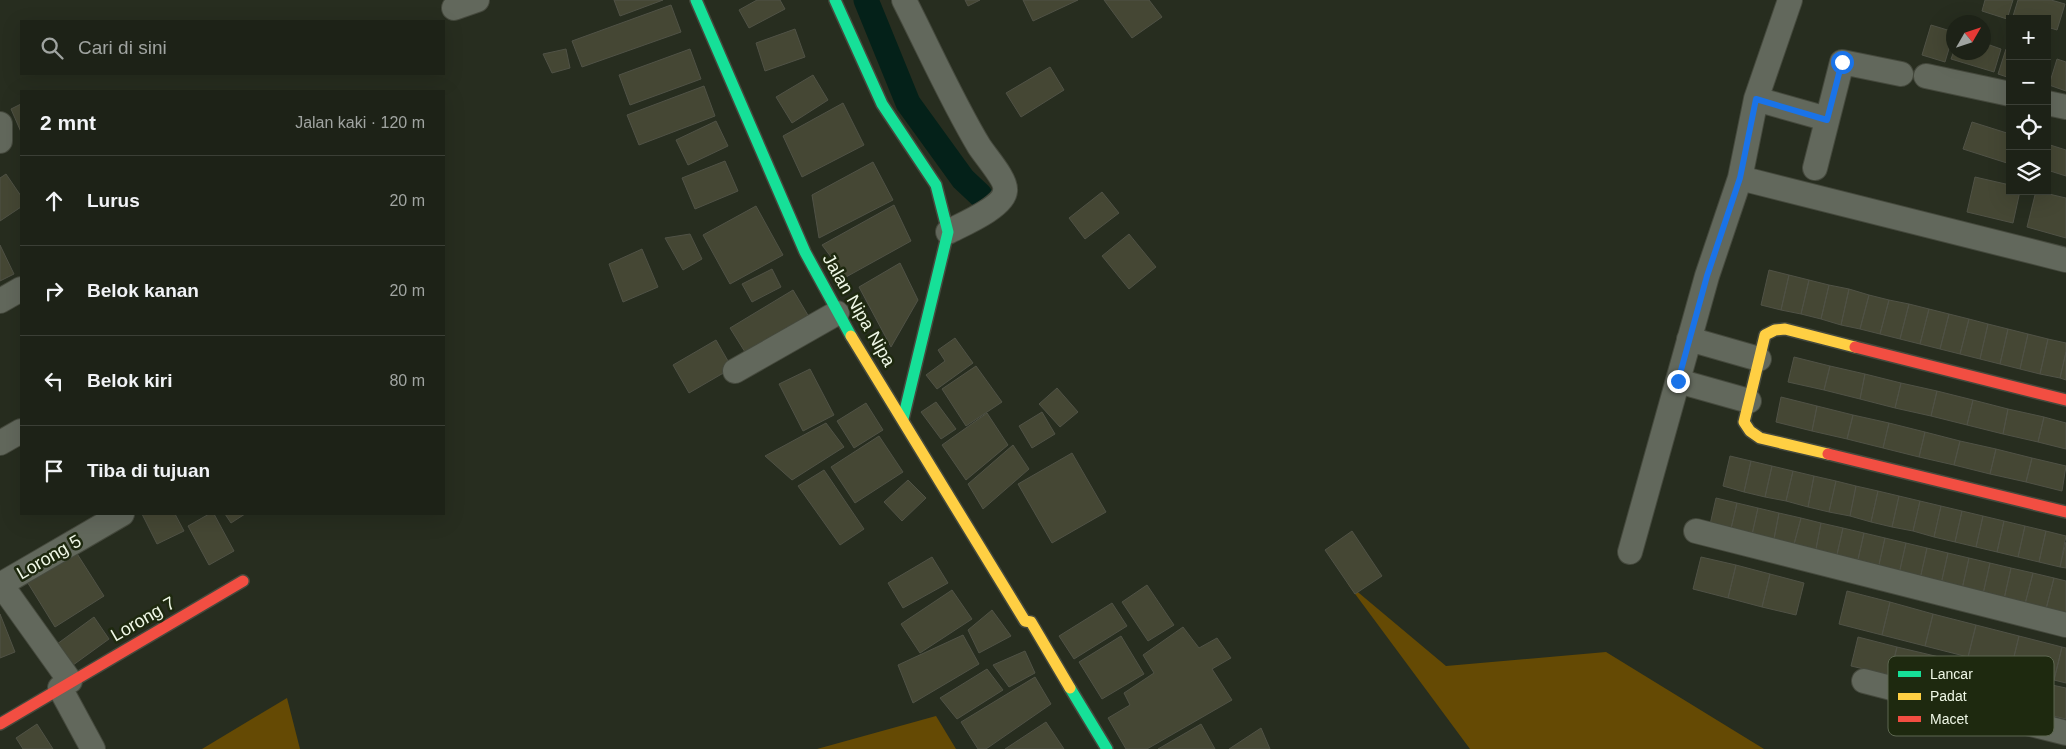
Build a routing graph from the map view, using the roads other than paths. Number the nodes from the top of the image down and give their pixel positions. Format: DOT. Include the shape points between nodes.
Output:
graph roads {
  1 [pos="477,0"];
  2 [pos="696,0"];
  3 [pos="836,0"];
  4 [pos="904,0"];
  5 [pos="1790,0"];
  6 [pos="454,8"];
  7 [pos="1901,74"];
  8 [pos="1926,76"];
  9 [pos="2006,93"];
  10 [pos="1756,99"];
  11 [pos="2051,104"];
  12 [pos="2066,107"];
  13 [pos="1827,120"];
  14 [pos="0,124"];
  15 [pos="0,141"];
  16 [pos="1815,168"];
  17 [pos="1740,178"];
  18 [pos="948,232"];
  19 [pos="2066,260"];
  20 [pos="20,290"];
  21 [pos="0,301"];
  22 [pos="837,313"];
  23 [pos="1689,339"];
  24 [pos="1760,359"];
  25 [pos="735,371"];
  26 [pos="1678,381"];
  27 [pos="2066,400"];
  28 [pos="1749,401"];
  29 [pos="903,419"];
  30 [pos="20,432"];
  31 [pos="0,443"];
  32 [pos="2066,512"];
  33 [pos="120,515"];
  34 [pos="1696,531"];
  35 [pos="1630,552"];
  36 [pos="243,581"];
  37 [pos="0,584"];
  38 [pos="2066,625"];
  39 [pos="1864,681"];
  40 [pos="65,685"];
  41 [pos="1888,687"];
  42 [pos="0,724"];
  43 [pos="93,749"];
  44 [pos="1106,749"];
  1 -- 6 [label="street"];
  2 -- 22 [label="street, Jalan Nipa Nipa" via="787,213"];
  3 -- 18 [label="street" via="882,104 936,185"];
  4 -- 18 [label="street" via="975,140 1005,183 1006,193 1001,201"];
  5 -- 10 [label="street"];
  7 -- 13 [label="street" via="1842,62"];
  8 -- 9 [label="street"];
  10 -- 13 [label="street"];
  10 -- 17 [label="street"];
  11 -- 12 [label="street"];
  13 -- 16 [label="street"];
  14 -- 15 [label="street"];
  17 -- 19 [label="street"];
  17 -- 23 [label="street"];
  18 -- 29 [label="street"];
  20 -- 21 [label="street"];
  22 -- 25 [label="street"];
  22 -- 29 [label="street, Jalan Nipa Nipa"];
  23 -- 24 [label="street"];
  23 -- 26 [label="street"];
  24 -- 27 [label="street" via="1766,335 1785,329"];
  24 -- 28 [label="street"];
  26 -- 28 [label="street"];
  26 -- 35 [label="street"];
  28 -- 32 [label="street" via="1744,422 1760,438"];
  29 -- 44 [label="street, Jalan Nipa Nipa"];
  30 -- 31 [label="street"];
  33 -- 37 [label="street, Lorong 5"];
  34 -- 38 [label="street"];
  36 -- 40 [label="street, Lorong 7"];
  37 -- 40 [label="street"];
  39 -- 41 [label="street"];
  40 -- 42 [label="street, Lorong 7"];
  40 -- 43 [label="street"];
}
